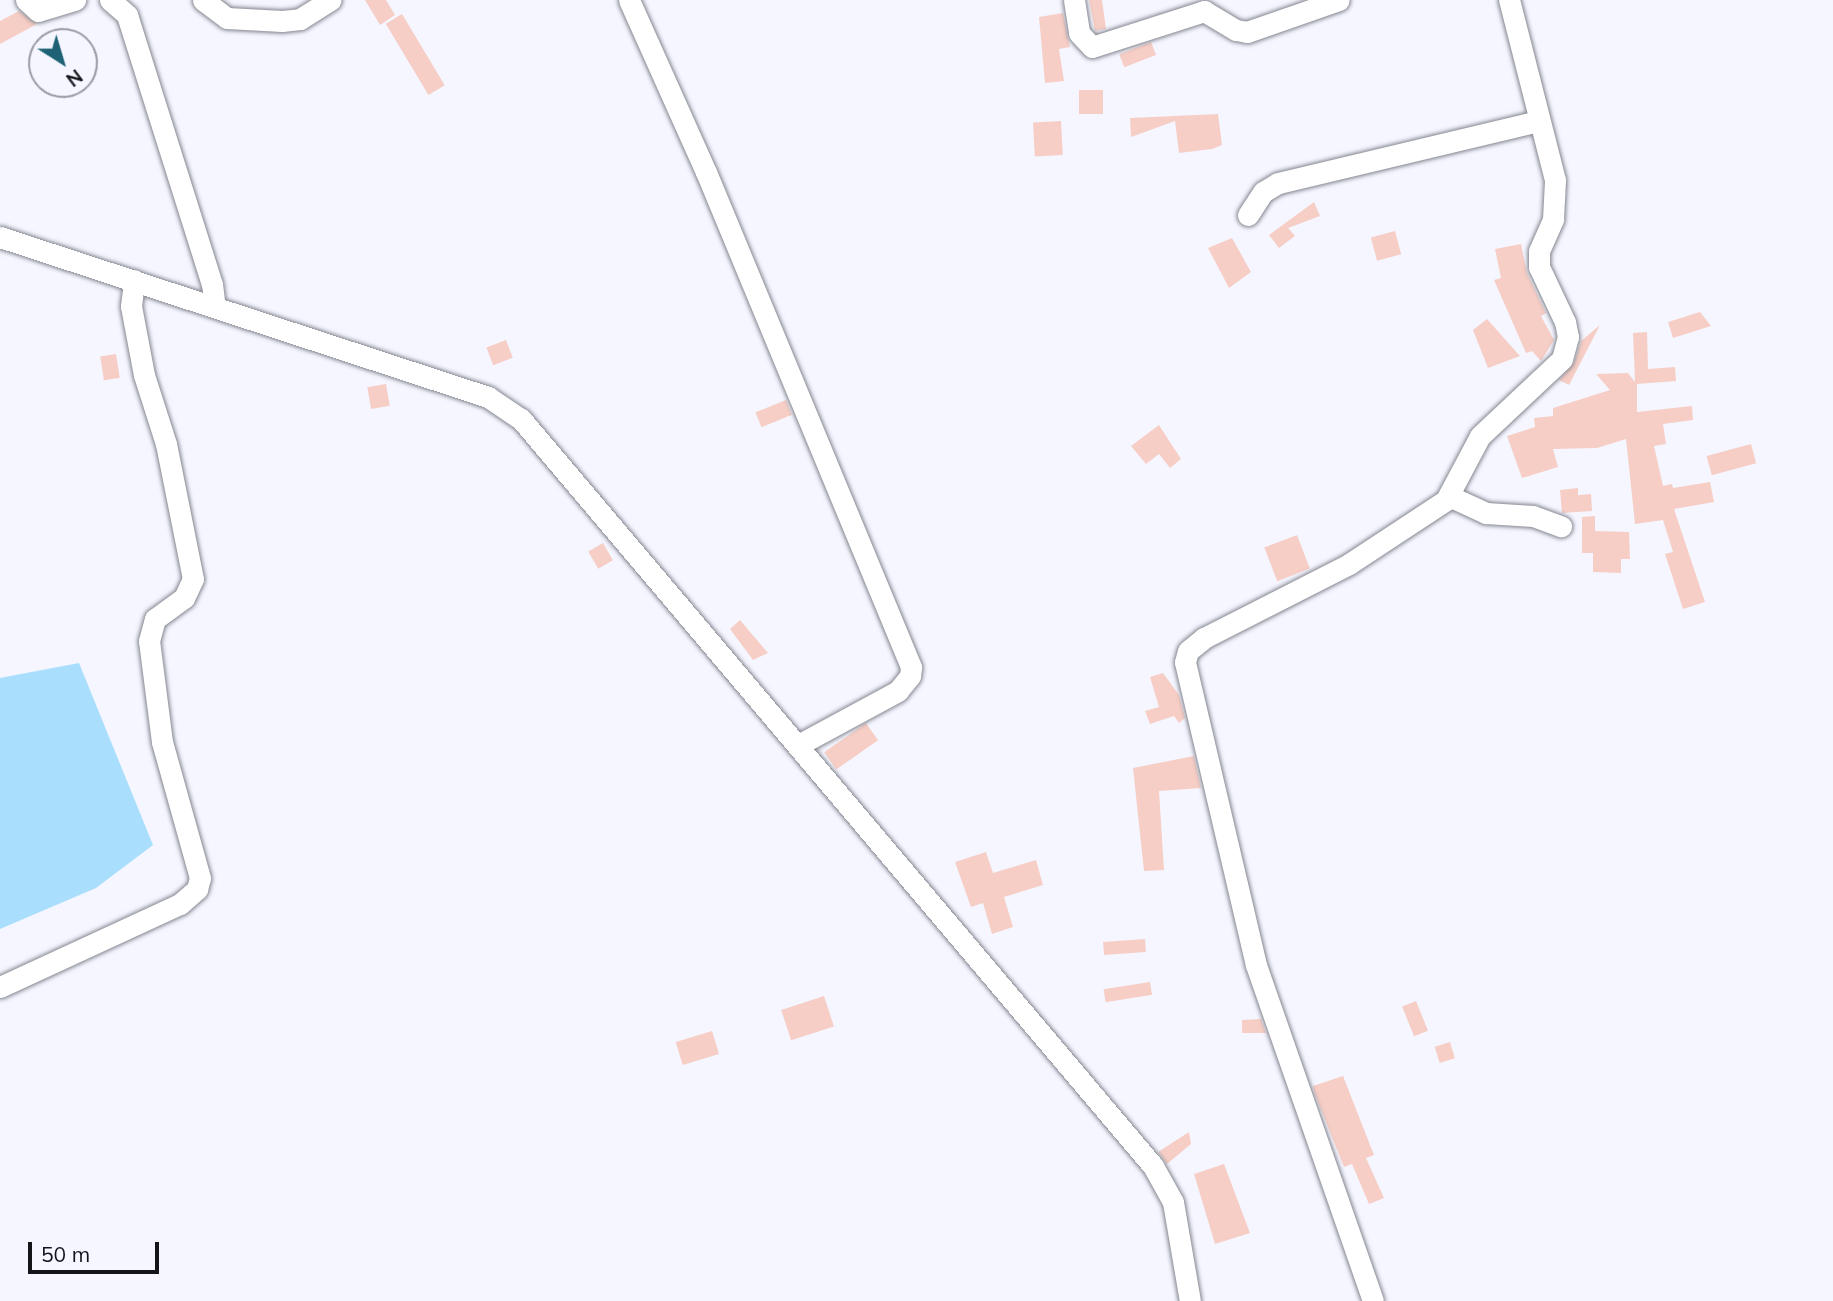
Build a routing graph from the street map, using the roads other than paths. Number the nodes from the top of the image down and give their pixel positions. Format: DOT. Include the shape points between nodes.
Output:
graph roads {
  1 [pos="26,0"];
  2 [pos="75,0"];
  3 [pos="202,0"];
  4 [pos="330,0"];
  5 [pos="629,0"];
  6 [pos="1074,0"];
  7 [pos="1211,0"];
  8 [pos="1339,0"];
  9 [pos="1509,0"];
  10 [pos="119,1"];
  11 [pos="1222,21"];
  12 [pos="1539,121"];
  13 [pos="1248,215"];
  14 [pos="0,237"];
  15 [pos="133,291"];
  16 [pos="215,307"];
  17 [pos="1449,496"];
  18 [pos="1561,526"];
  19 [pos="798,745"];
  20 [pos="0,987"];
  21 [pos="1190,1301"];
  22 [pos="1373,1301"];
  1 -- 2 [label="street" via="38,11"];
  3 -- 4 [label="street" via="227,18 282,21 300,19"];
  5 -- 19 [label="street" via="706,172 911,667 906,684 898,691"];
  6 -- 11 [label="street" via="1077,26 1089,47 1204,11"];
  7 -- 11 [label="street"];
  8 -- 11 [label="street" via="1247,32"];
  9 -- 12 [label="street"];
  10 -- 16 [label="street" via="212,284"];
  12 -- 13 [label="street" via="1278,183 1263,192"];
  12 -- 17 [label="street" via="1555,180 1556,203 1539,251 1539,267 1565,322 1566,349 1553,373 1480,436"];
  14 -- 15 [label="street"];
  15 -- 16 [label="street"];
  15 -- 20 [label="street" via="144,375 166,444 193,579 189,593 150,633 162,742 178,810 198,866 197,888 180,904"];
  16 -- 19 [label="street" via="468,389 507,408"];
  17 -- 18 [label="street" via="1486,513 1534,516"];
  17 -- 22 [label="street" via="1349,564 1195,643 1185,662 1256,965"];
  19 -- 21 [label="street" via="1153,1166 1174,1202"];
}
